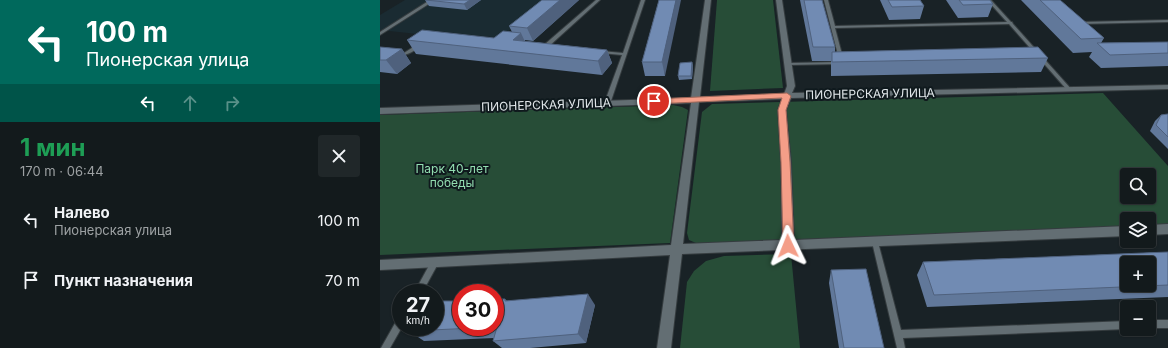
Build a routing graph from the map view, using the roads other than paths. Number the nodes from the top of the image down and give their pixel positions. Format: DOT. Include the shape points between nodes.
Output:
graph roads {
  1 [pos="433,0"];
  2 [pos="598,0"];
  3 [pos="643,0"];
  4 [pos="708,0"];
  5 [pos="779,0"];
  6 [pos="826,0"];
  7 [pos="989,0"];
  8 [pos="1168,21"];
  9 [pos="1011,23"];
  10 [pos="833,27"];
  11 [pos="1078,28"];
  12 [pos="380,34"];
  13 [pos="424,42"];
  14 [pos="538,45"];
  15 [pos="546,46"];
  16 [pos="554,47"];
  17 [pos="594,51"];
  18 [pos="393,53"];
  19 [pos="625,54"];
  20 [pos="1031,54"];
  21 [pos="1039,54"];
  22 [pos="788,64"];
  23 [pos="1168,87"];
  24 [pos="1070,90"];
  25 [pos="787,96"];
  26 [pos="696,100"];
  27 [pos="607,104"];
  28 [pos="380,110"];
  29 [pos="1168,229"];
  30 [pos="1156,230"];
  31 [pos="1120,231"];
  32 [pos="875,242"];
  33 [pos="788,246"];
  34 [pos="676,250"];
  35 [pos="435,262"];
  36 [pos="380,265"];
  37 [pos="423,284"];
  38 [pos="1156,324"];
  39 [pos="1168,324"];
  40 [pos="1120,325"];
  41 [pos="897,334"];
  42 [pos="393,336"];
  43 [pos="386,348"];
  44 [pos="664,348"];
  45 [pos="901,348"];
  1 -- 12 [label="lane"];
  2 -- 15 [label="lane"];
  3 -- 19 [label="lane"];
  4 -- 26 [label="street"];
  5 -- 22 [label="street"];
  6 -- 10 [label="lane"];
  7 -- 9 [label="lane"];
  8 -- 11 [label="lane" via="1072,23"];
  9 -- 10 [label="lane"];
  9 -- 21 [label="lane"];
  10 -- 22 [label="lane" via="842,62"];
  13 -- 18 [label="lane" via="406,54"];
  14 -- 15 [label="lane"];
  15 -- 16 [label="lane"];
  17 -- 19 [label="lane"];
  19 -- 27 [label="lane"];
  20 -- 21 [label="lane"];
  21 -- 24 [label="lane"];
  22 -- 25 [label="street" via="791,86"];
  23 -- 24 [label="street, ПИОНЕРСКАЯ УЛИЦА"];
  24 -- 25 [label="street, ПИОНЕРСКАЯ УЛИЦА"];
  25 -- 26 [label="street, ПИОНЕРСКАЯ УЛИЦА"];
  25 -- 33 [label="street" via="782,110"];
  26 -- 27 [label="street, ПИОНЕРСКАЯ УЛИЦА"];
  26 -- 34 [label="street"];
  27 -- 28 [label="street, ПИОНЕРСКАЯ УЛИЦА"];
  29 -- 30 [label="street"];
  31 -- 32 [label="street"];
  32 -- 33 [label="street"];
  32 -- 41 [label="lane"];
  33 -- 34 [label="street"];
  34 -- 35 [label="street"];
  34 -- 44 [label="street"];
  35 -- 36 [label="street"];
  35 -- 37 [label="lane"];
  38 -- 39 [label="lane"];
  40 -- 41 [label="lane"];
  41 -- 45 [label="lane"];
  42 -- 43 [label="lane"];
}
